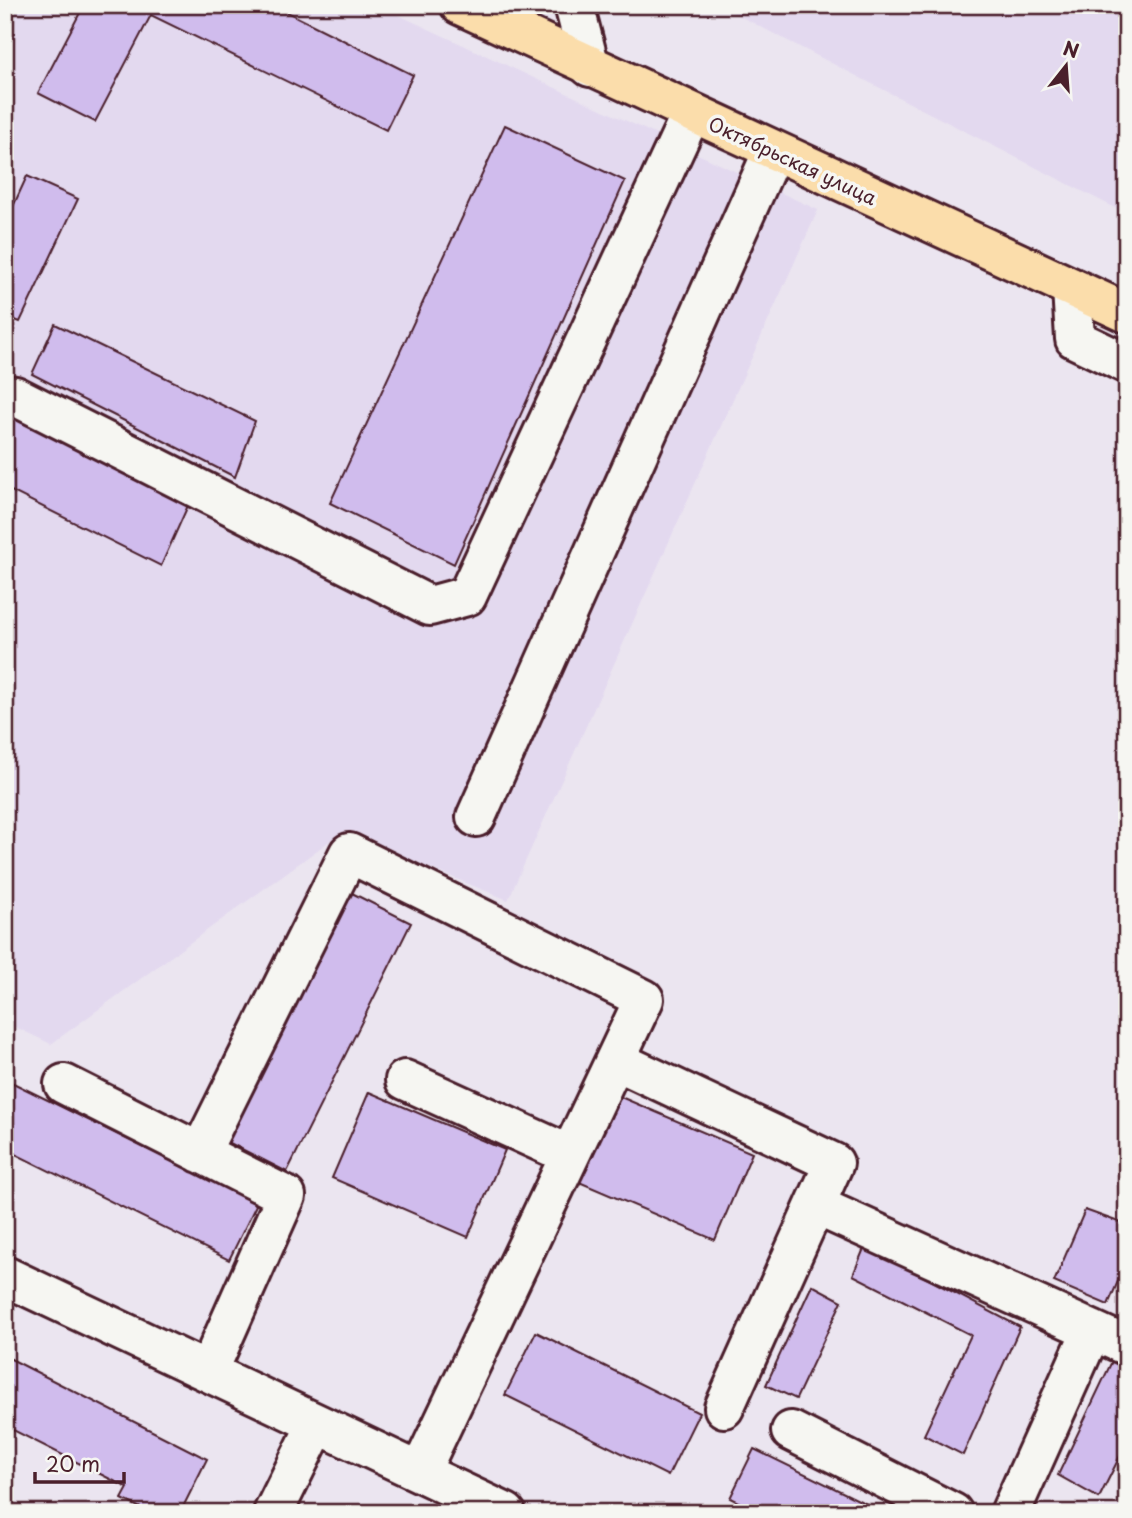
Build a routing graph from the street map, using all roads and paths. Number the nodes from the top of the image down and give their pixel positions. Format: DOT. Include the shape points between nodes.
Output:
graph roads {
  1 [pos="460,5"];
  2 [pos="574,5"];
  3 [pos="590,67"];
  4 [pos="691,114"];
  5 [pos="773,151"];
  6 [pos="1072,288"];
  7 [pos="1127,313"];
  8 [pos="1127,364"];
  9 [pos="5,395"];
  10 [pos="475,817"];
  11 [pos="615,1060"];
  12 [pos="405,1080"];
  13 [pos="64,1084"];
  14 [pos="200,1153"];
  15 [pos="570,1155"];
  16 [pos="815,1205"];
  17 [pos="5,1276"];
  18 [pos="1092,1330"];
  19 [pos="1127,1346"];
  20 [pos="208,1372"];
  21 [pos="724,1408"];
  22 [pos="317,1424"];
  23 [pos="791,1432"];
  24 [pos="420,1472"];
  25 [pos="273,1513"];
  26 [pos="506,1513"];
  27 [pos="953,1513"];
  28 [pos="1010,1513"];
  1 -- 3 [label="main road, Октябрьская улица"];
  2 -- 3 [label="street"];
  3 -- 4 [label="main road, Октябрьская улица"];
  4 -- 5 [label="main road, Октябрьская улица"];
  4 -- 9 [label="street" via="467,596 430,606"];
  5 -- 6 [label="main road, Октябрьская улица"];
  5 -- 10 [label="street"];
  6 -- 7 [label="main road, Октябрьская улица"];
  6 -- 8 [label="street" via="1075,339"];
  11 -- 14 [label="street" via="643,999 349,853"];
  11 -- 15 [label="street"];
  11 -- 16 [label="street" via="834,1163"];
  12 -- 15 [label="street"];
  13 -- 14 [label="street"];
  14 -- 20 [label="street" via="286,1196"];
  15 -- 24 [label="street"];
  16 -- 18 [label="street"];
  16 -- 21 [label="street"];
  17 -- 20 [label="street"];
  18 -- 19 [label="street"];
  18 -- 28 [label="street"];
  20 -- 22 [label="street"];
  22 -- 24 [label="street"];
  22 -- 25 [label="street"];
  23 -- 27 [label="street"];
  24 -- 26 [label="street"];
}
